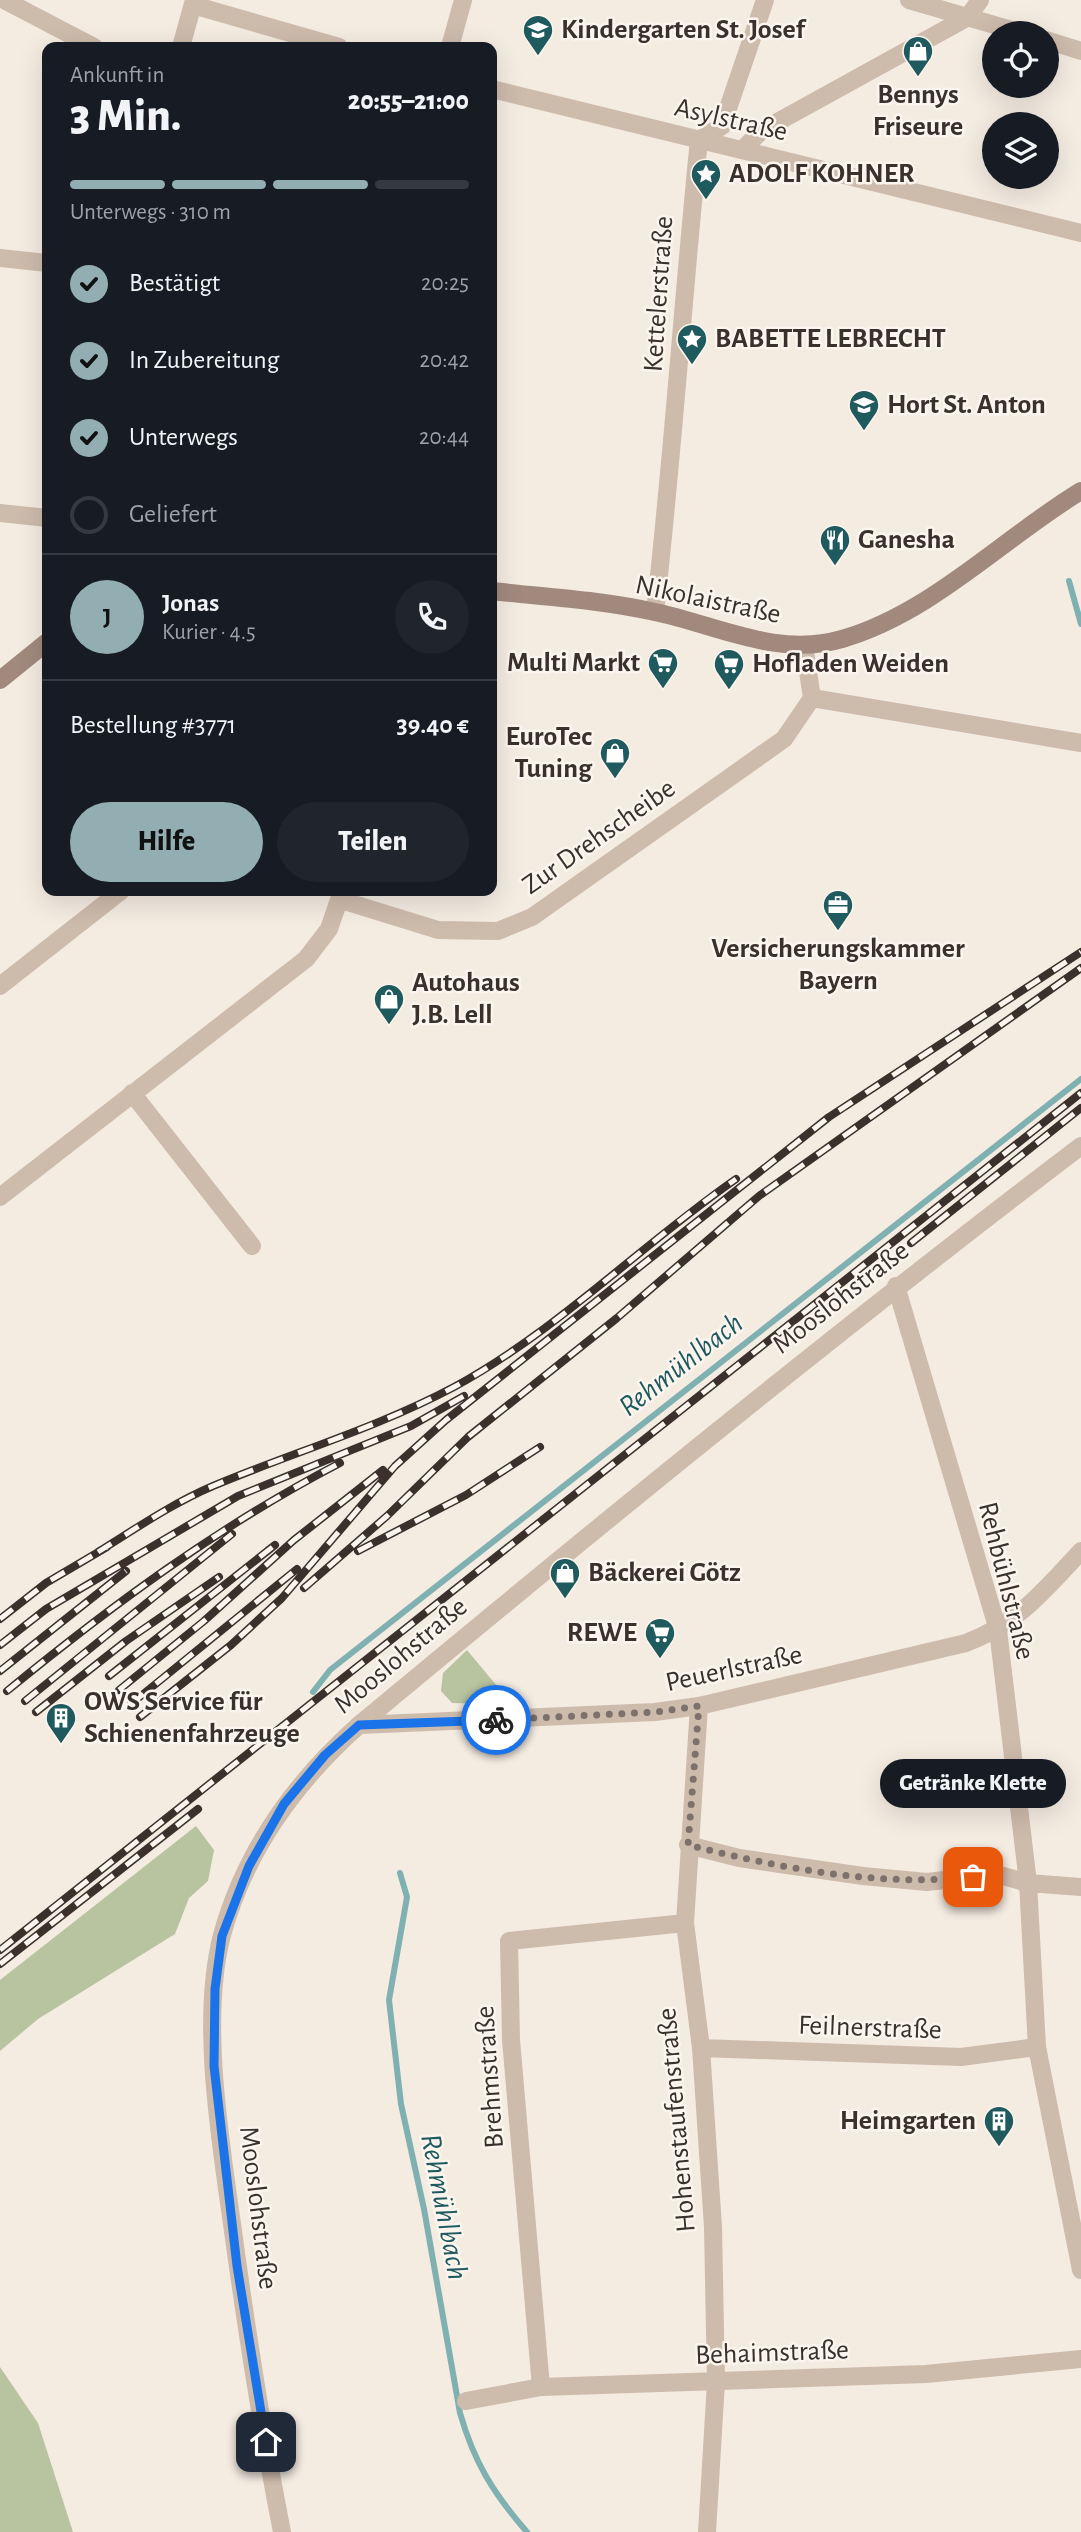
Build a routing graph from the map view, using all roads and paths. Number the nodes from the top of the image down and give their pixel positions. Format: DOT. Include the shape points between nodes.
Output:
graph roads {
  1 [pos="5,0"];
  2 [pos="463,0"];
  3 [pos="765,0"];
  4 [pos="909,0"];
  5 [pos="979,0"];
  6 [pos="194,3"];
  7 [pos="968,17"];
  8 [pos="982,21"];
  9 [pos="85,42"];
  10 [pos="182,42"];
  11 [pos="323,42"];
  12 [pos="451,42"];
  13 [pos="1059,44"];
  14 [pos="1081,51"];
  15 [pos="497,90"];
  16 [pos="699,140"];
  17 [pos="743,149"];
  18 [pos="1081,233"];
  19 [pos="0,257"];
  20 [pos="42,263"];
  21 [pos="1081,491"];
  22 [pos="0,513"];
  23 [pos="42,517"];
  24 [pos="497,592"];
  25 [pos="655,612"];
  26 [pos="804,645"];
  27 [pos="42,646"];
  28 [pos="0,680"];
  29 [pos="812,698"];
  30 [pos="1081,743"];
  31 [pos="115,896"];
  32 [pos="341,896"];
  33 [pos="0,986"];
  34 [pos="132,1093"];
  35 [pos="1081,1146"];
  36 [pos="0,1198"];
  37 [pos="252,1246"];
  38 [pos="896,1286"];
  39 [pos="1081,1551"];
  40 [pos="998,1630"];
  41 [pos="699,1706"];
  42 [pos="359,1725"];
  43 [pos="688,1845"];
  44 [pos="1028,1883"];
  45 [pos="1081,1887"];
  46 [pos="685,1923"];
  47 [pos="1037,2047"];
  48 [pos="701,2048"];
  49 [pos="1081,2270"];
  50 [pos="1081,2359"];
  51 [pos="716,2382"];
  52 [pos="541,2387"];
  53 [pos="466,2402"];
  54 [pos="282,2532"];
  55 [pos="707,2532"];
  1 -- 9 [label="street"];
  2 -- 12 [label="street"];
  3 -- 16 [label="street" via="722,126"];
  4 -- 7 [label="street"];
  5 -- 7 [label="street"];
  6 -- 10 [label="street"];
  6 -- 11 [label="street"];
  7 -- 8 [label="street"];
  7 -- 17 [label="street" via="761,131"];
  13 -- 14 [label="street"];
  15 -- 16 [label="street, Asylstraße"];
  16 -- 17 [label="street, Asylstraße"];
  16 -- 25 [label="street, Kettelerstraße"];
  17 -- 18 [label="street, Asylstraße"];
  19 -- 20 [label="street"];
  21 -- 26 [label="main road, Nikolaistraße" via="922,601 840,640"];
  22 -- 23 [label="street"];
  24 -- 25 [label="main road, Nikolaistraße"];
  25 -- 26 [label="main road, Nikolaistraße" via="762,642"];
  26 -- 29 [label="street"];
  27 -- 28 [label="main road"];
  29 -- 30 [label="street"];
  29 -- 32 [label="street, Zur Drehscheibe" via="784,739 532,917 498,931 438,930"];
  31 -- 33 [label="street"];
  32 -- 34 [label="street" via="329,929 306,959"];
  34 -- 36 [label="street"];
  34 -- 37 [label="street"];
  35 -- 38 [label="street, Mooslohstraße"];
  38 -- 40 [label="street, Rehbühlstraße"];
  38 -- 42 [label="street, Mooslohstraße"];
  39 -- 40 [label="street, Peuerlstraße" via="1036,1601"];
  40 -- 41 [label="street, Peuerlstraße" via="910,1657"];
  40 -- 44 [label="street, Rehbühlstraße"];
  41 -- 42 [label="street, Peuerlstraße" via="655,1712"];
  41 -- 43 [label="street, Hohenstaufenstraße"];
  42 -- 54 [label="street, Mooslohstraße" via="302,1782 262,1842 236,1894 222,1936 215,1989 214,2066 226,2182"];
  43 -- 44 [label="street" via="739,1858 863,1876 927,1882 996,1874"];
  43 -- 46 [label="street, Hohenstaufenstraße"];
  44 -- 45 [label="street"];
  44 -- 47 [label="street, Rehbühlstraße"];
  46 -- 48 [label="street, Hohenstaufenstraße"];
  46 -- 52 [label="street, Brehmstraße" via="509,1941 511,2040"];
  47 -- 48 [label="street, Feilnerstraße" via="961,2057"];
  47 -- 49 [label="street, Rehbühlstraße"];
  48 -- 51 [label="street, Hohenstaufenstraße" via="713,2227"];
  50 -- 51 [label="street, Behaimstraße" via="926,2374"];
  51 -- 52 [label="street, Behaimstraße"];
  51 -- 55 [label="street, Hohenstaufenstraße"];
  52 -- 53 [label="street, Behaimstraße"];
}
